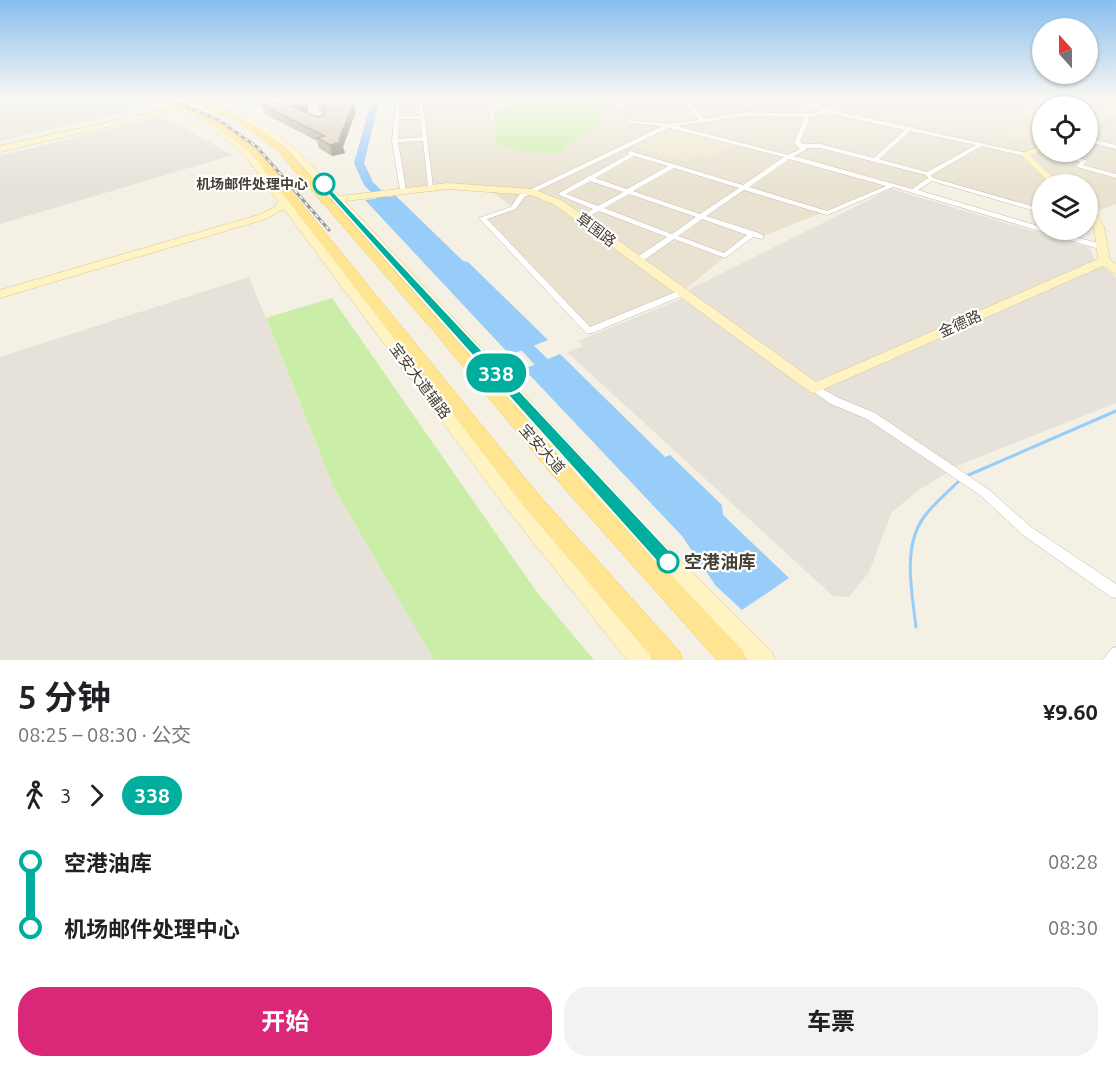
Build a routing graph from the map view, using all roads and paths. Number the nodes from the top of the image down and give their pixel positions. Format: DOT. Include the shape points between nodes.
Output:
graph roads {
  1 [pos="80,129"];
  2 [pos="219,129"];
  3 [pos="227,129"];
  4 [pos="256,129"];
  5 [pos="265,129"];
  6 [pos="396,129"];
  7 [pos="423,129"];
  8 [pos="662,129"];
  9 [pos="679,129"];
  10 [pos="803,129"];
  11 [pos="909,129"];
  12 [pos="913,129"];
  13 [pos="424,139"];
  14 [pos="395,141"];
  15 [pos="1098,142"];
  16 [pos="802,146"];
  17 [pos="980,146"];
  18 [pos="1116,147"];
  19 [pos="0,148"];
  20 [pos="619,150"];
  21 [pos="1032,151"];
  22 [pos="634,154"];
  23 [pos="1024,154"];
  24 [pos="788,157"];
  25 [pos="875,160"];
  26 [pos="1083,162"];
  27 [pos="673,166"];
  28 [pos="1045,174"];
  29 [pos="1116,176"];
  30 [pos="929,177"];
  31 [pos="591,179"];
  32 [pos="893,185"];
  33 [pos="431,186"];
  34 [pos="744,188"];
  35 [pos="914,190"];
  36 [pos="398,191"];
  37 [pos="628,191"];
  38 [pos="533,192"];
  39 [pos="338,199"];
  40 [pos="283,201"];
  41 [pos="599,208"];
  42 [pos="1032,208"];
  43 [pos="589,214"];
  44 [pos="262,217"];
  45 [pos="296,217"];
  46 [pos="701,217"];
  47 [pos="1032,226"];
  48 [pos="1099,227"];
  49 [pos="673,236"];
  50 [pos="372,237"];
  51 [pos="1069,240"];
  52 [pos="1103,254"];
  53 [pos="637,261"];
  54 [pos="1116,270"];
  55 [pos="392,276"];
  56 [pos="681,293"];
  57 [pos="0,296"];
  58 [pos="399,354"];
  59 [pos="433,377"];
  60 [pos="816,388"];
  61 [pos="1116,592"];
  62 [pos="1116,654"];
  63 [pos="641,660"];
  64 [pos="670,660"];
  65 [pos="734,660"];
  66 [pos="764,660"];
  67 [pos="1111,660"];
  1 -- 19 [label="main road"];
  2 -- 40 [label="main road, 宝安大道辅路" via="239,146"];
  3 -- 59 [label="main road, 宝安大道" via="258,156"];
  4 -- 55 [label="main road, 宝安大道" via="280,148"];
  5 -- 39 [label="main road" via="276,135"];
  6 -- 14 [label="street"];
  7 -- 13 [label="street"];
  8 -- 20 [label="street"];
  9 -- 24 [label="street"];
  10 -- 16 [label="street" via="797,142"];
  11 -- 25 [label="street"];
  12 -- 17 [label="street"];
  13 -- 14 [label="street"];
  13 -- 33 [label="street"];
  14 -- 36 [label="street"];
  15 -- 18 [label="street"];
  16 -- 24 [label="street" via="800,153"];
  16 -- 25 [label="street" via="820,146"];
  17 -- 23 [label="street"];
  17 -- 30 [label="street"];
  20 -- 22 [label="street"];
  20 -- 38 [label="street"];
  21 -- 23 [label="main road"];
  22 -- 27 [label="street"];
  22 -- 31 [label="street"];
  23 -- 28 [label="main road"];
  24 -- 32 [label="street"];
  24 -- 34 [label="street"];
  25 -- 30 [label="street"];
  26 -- 29 [label="street" via="1079,166"];
  27 -- 34 [label="street"];
  27 -- 37 [label="street"];
  30 -- 35 [label="street"];
  30 -- 42 [label="street"];
  31 -- 37 [label="street"];
  31 -- 41 [label="street" via="561,194"];
  32 -- 34 [label="street" via="827,213"];
  32 -- 35 [label="street"];
  33 -- 36 [label="main road, 草围路"];
  33 -- 38 [label="main road, 草围路"];
  34 -- 46 [label="street"];
  35 -- 47 [label="street"];
  36 -- 39 [label="main road, 草围路"];
  37 -- 41 [label="street"];
  37 -- 46 [label="street"];
  38 -- 53 [label="main road, 草围路" via="560,203"];
  38 -- 56 [label="street" via="521,196 514,208 482,218 589,331"];
  39 -- 50 [label="main road"];
  40 -- 44 [label="main road" via="279,209"];
  40 -- 45 [label="main road, 宝安大道辅路"];
  41 -- 43 [label="street"];
  41 -- 49 [label="street"];
  44 -- 45 [label="main road"];
  44 -- 57 [label="main road"];
  45 -- 58 [label="main road, 宝安大道辅路"];
  46 -- 49 [label="street"];
  46 -- 49 [label="street" via="757,236 725,256"];
  48 -- 52 [label="main road"];
  49 -- 53 [label="street"];
  50 -- 55 [label="main road"];
  50 -- 66 [label="main road" via="644,537"];
  51 -- 52 [label="street"];
  52 -- 54 [label="main road"];
  52 -- 60 [label="main road, 金德路"];
  53 -- 56 [label="main road, 草围路"];
  55 -- 65 [label="main road, 宝安大道" via="586,499"];
  56 -- 60 [label="main road, 草围路"];
  58 -- 59 [label="main road"];
  58 -- 63 [label="main road, 宝安大道辅路" via="512,503"];
  59 -- 64 [label="main road, 宝安大道" via="530,499"];
  60 -- 61 [label="street" via="871,416 984,492 1027,531"];
  62 -- 67 [label="street"];
}
